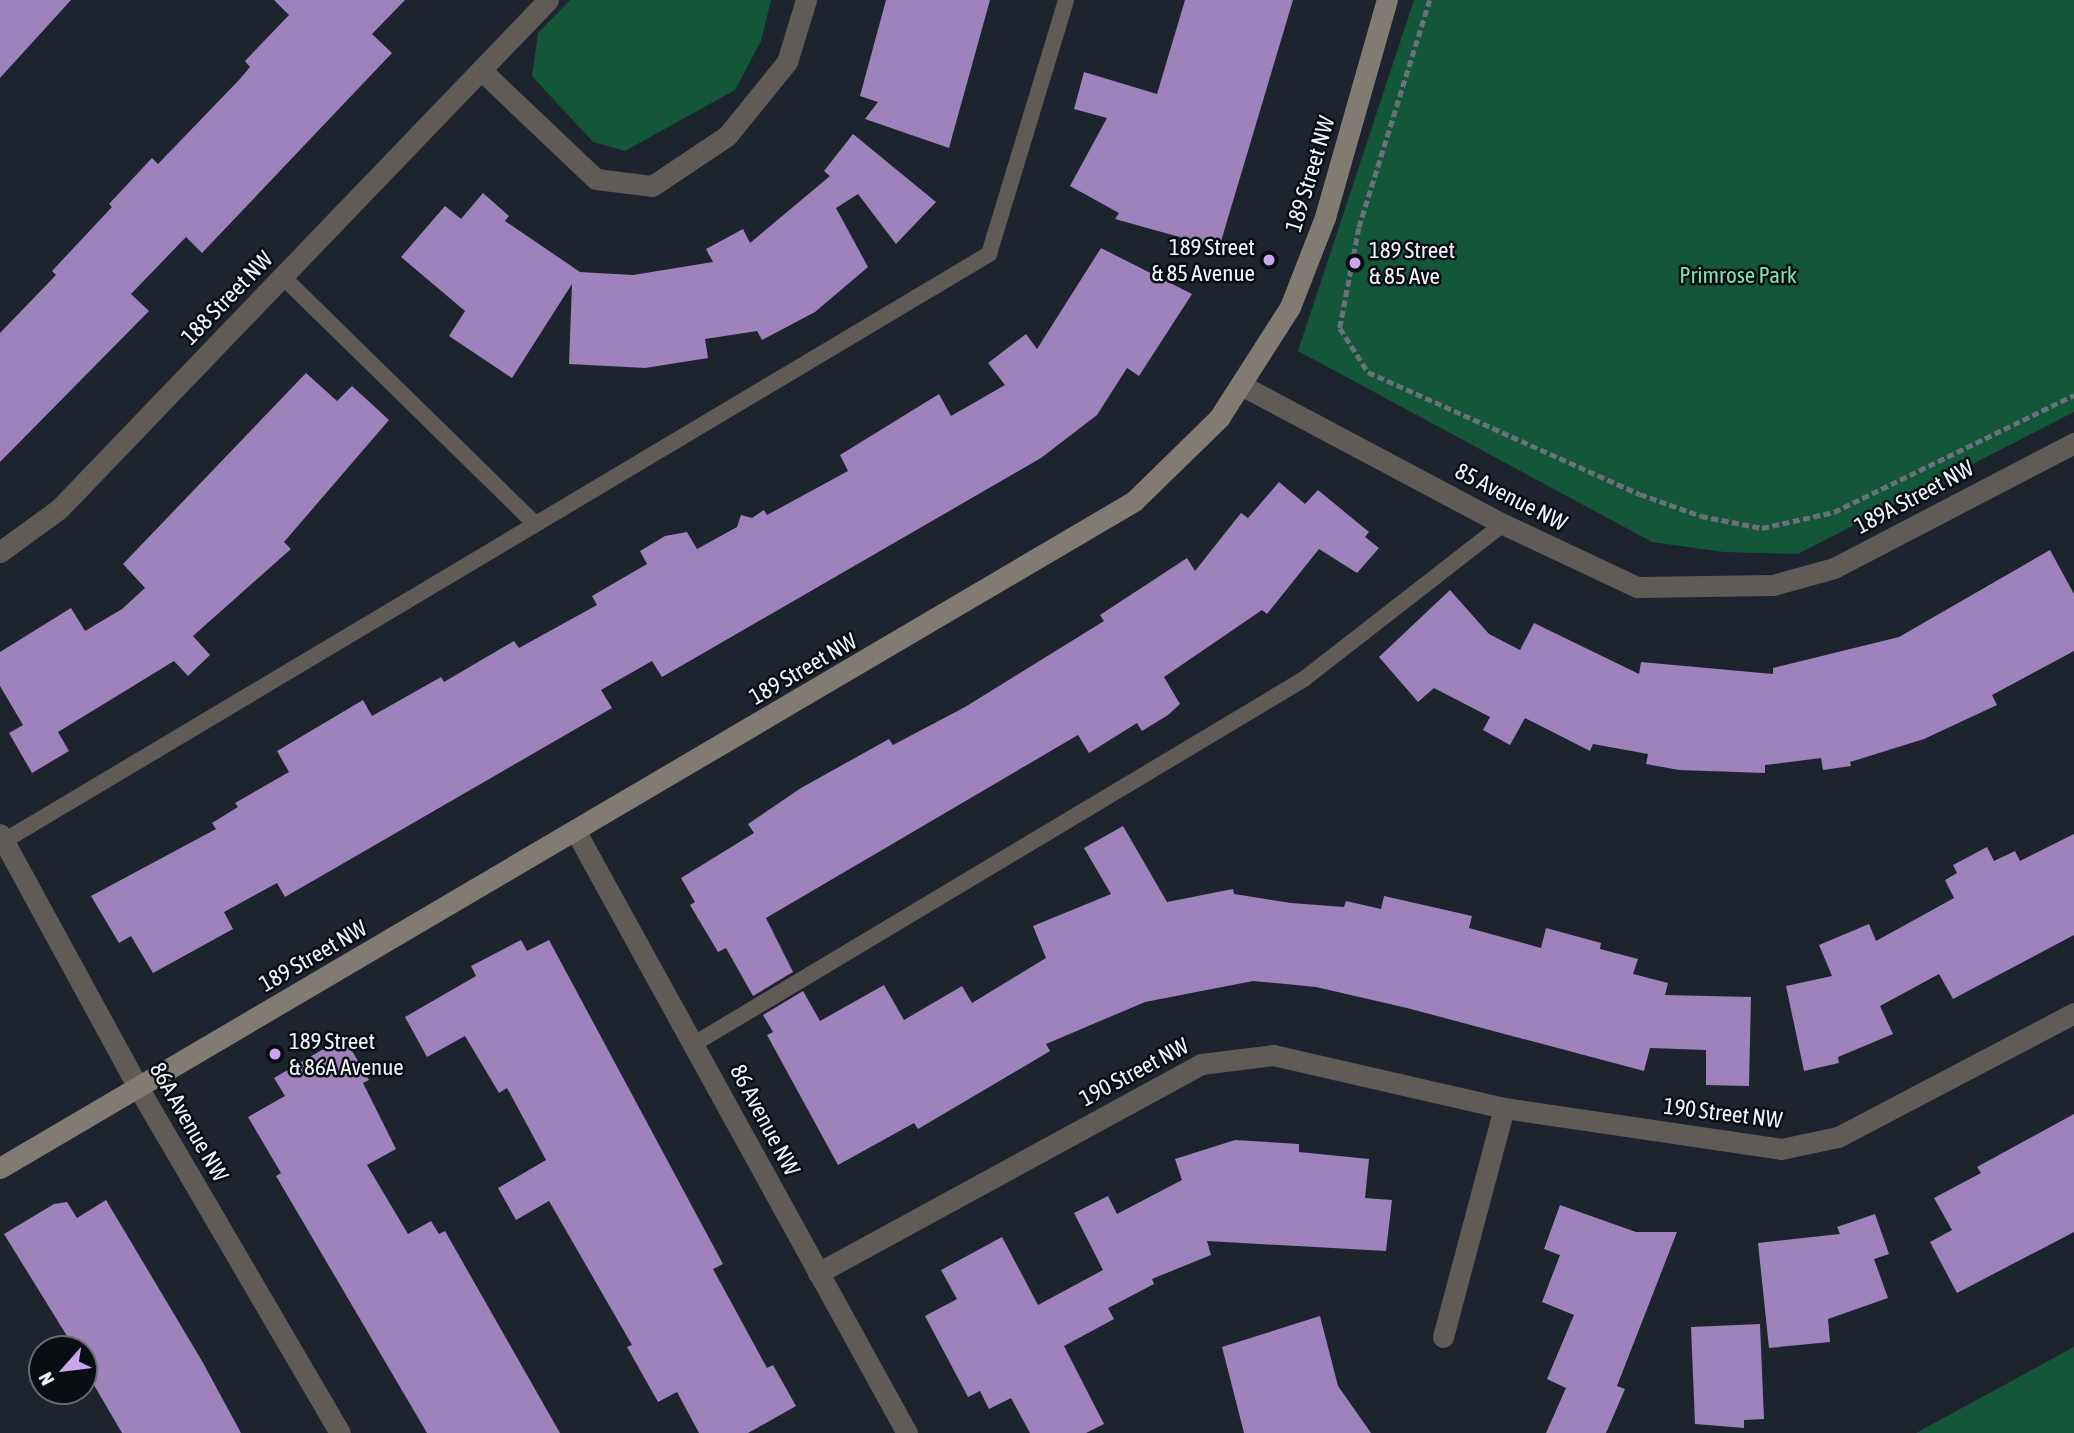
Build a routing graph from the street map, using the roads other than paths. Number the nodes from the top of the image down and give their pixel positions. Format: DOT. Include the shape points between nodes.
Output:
graph roads {
  1 [pos="548,0"];
  2 [pos="806,0"];
  3 [pos="1066,0"];
  4 [pos="1387,0"];
  5 [pos="482,71"];
  6 [pos="283,277"];
  7 [pos="1243,386"];
  8 [pos="2074,443"];
  9 [pos="535,524"];
  10 [pos="1503,524"];
  11 [pos="0,552"];
  12 [pos="1773,585"];
  13 [pos="576,832"];
  14 [pos="2,837"];
  15 [pos="2074,1013"];
  16 [pos="694,1044"];
  17 [pos="139,1088"];
  18 [pos="1504,1108"];
  19 [pos="0,1168"];
  20 [pos="818,1273"];
  21 [pos="1443,1337"];
  22 [pos="340,1433"];
  23 [pos="907,1433"];
  1 -- 5 [label="street, 188 Street NW"];
  2 -- 5 [label="street" via="787,62 727,136 652,186 596,179"];
  3 -- 9 [label="lane" via="989,254"];
  4 -- 7 [label="street, 189 Street NW" via="1309,264"];
  5 -- 6 [label="street, 188 Street NW"];
  6 -- 9 [label="lane"];
  6 -- 11 [label="street, 188 Street NW" via="59,509"];
  7 -- 10 [label="street, 85 Avenue NW"];
  7 -- 13 [label="street, 189 Street NW" via="1193,448 1110,518"];
  8 -- 12 [label="street, 189A Street NW" via="1835,568"];
  9 -- 14 [label="lane"];
  10 -- 12 [label="street, 85 Avenue NW" via="1637,587"];
  10 -- 16 [label="lane" via="1304,679"];
  13 -- 16 [label="street, 86 Avenue NW"];
  13 -- 17 [label="street, 189 Street NW"];
  14 -- 17 [label="street, 86A Avenue NW"];
  15 -- 18 [label="street, 190 Street NW" via="1838,1137 1781,1149"];
  16 -- 20 [label="street, 86 Avenue NW"];
  17 -- 19 [label="street, 189 Street NW"];
  17 -- 22 [label="street, 86A Avenue NW"];
  18 -- 20 [label="street, 190 Street NW" via="1273,1055 1201,1064"];
  18 -- 21 [label="street"];
  20 -- 23 [label="street, 86 Avenue NW"];
}
